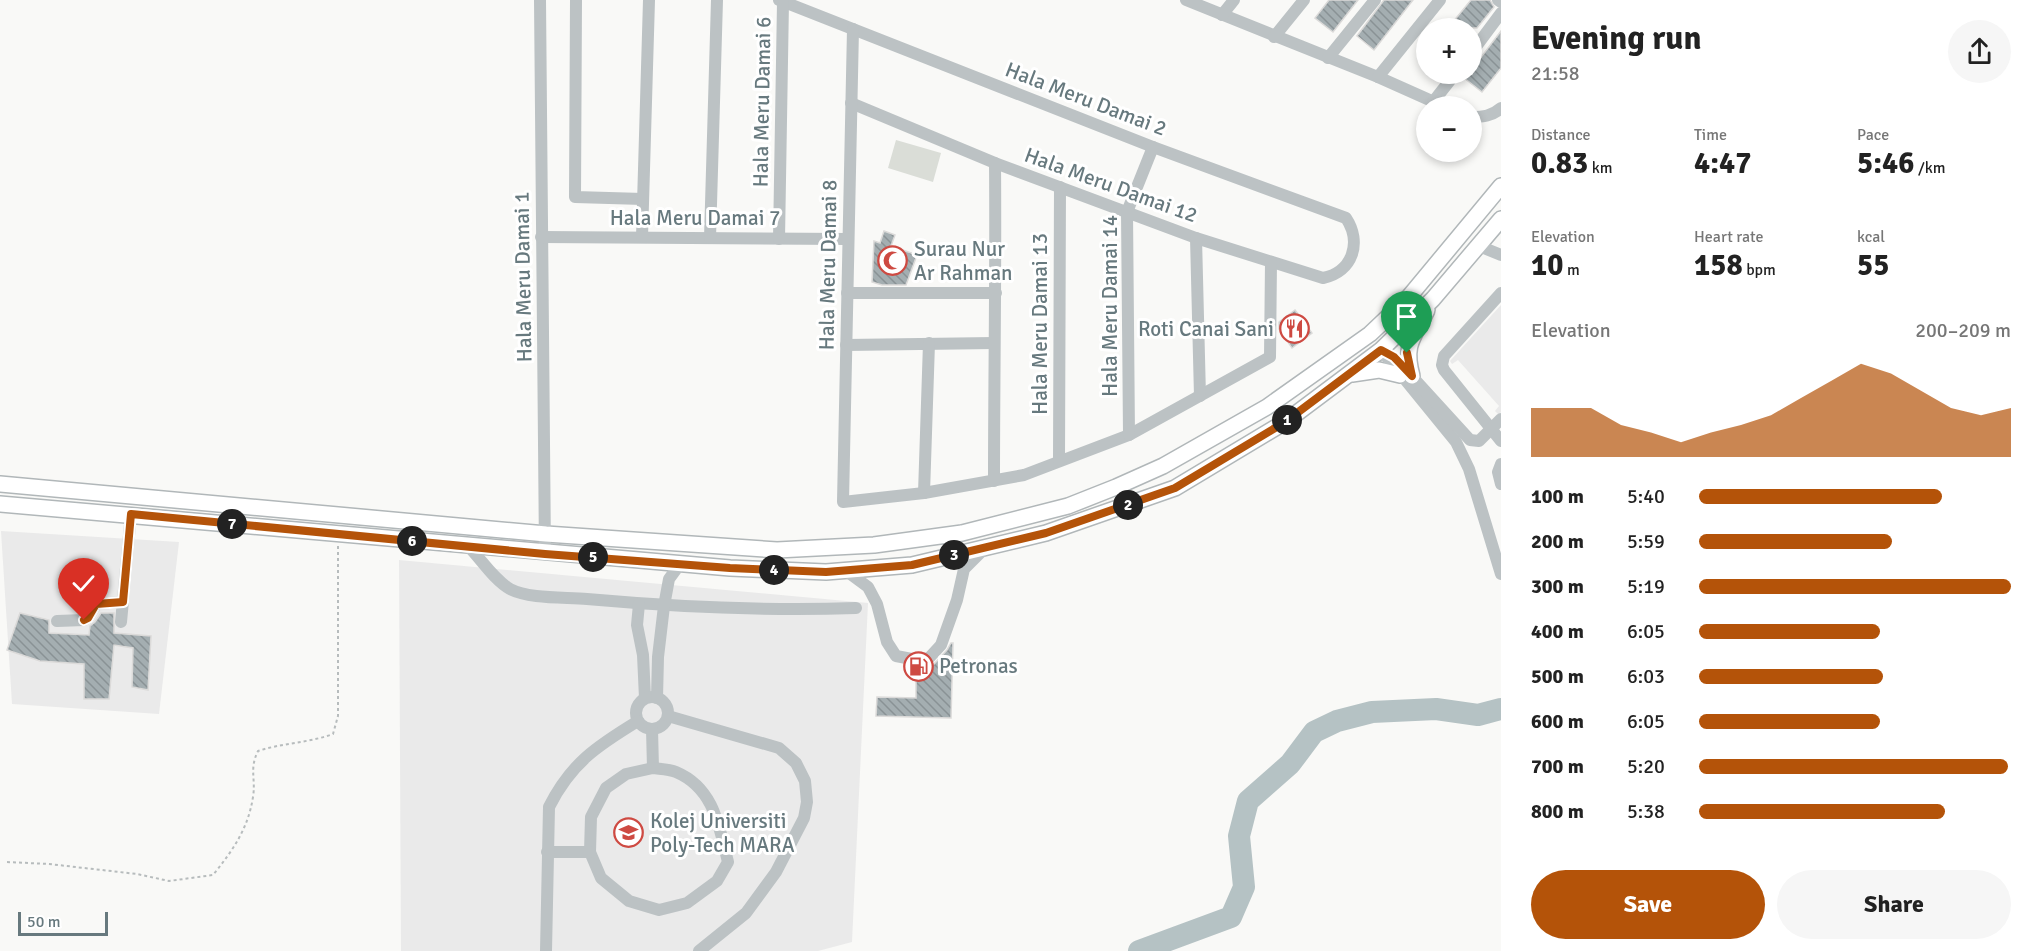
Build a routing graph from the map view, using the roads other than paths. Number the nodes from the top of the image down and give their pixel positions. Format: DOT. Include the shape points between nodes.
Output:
graph roads {
  1 [pos="540,0"];
  2 [pos="576,0"];
  3 [pos="649,0"];
  4 [pos="717,0"];
  5 [pos="1186,0"];
  6 [pos="1234,0"];
  7 [pos="1304,0"];
  8 [pos="1375,0"];
  9 [pos="1440,0"];
  10 [pos="781,1"];
  11 [pos="1501,13"];
  12 [pos="1222,15"];
  13 [pos="853,29"];
  14 [pos="1274,37"];
  15 [pos="1482,39"];
  16 [pos="1328,58"];
  17 [pos="1378,77"];
  18 [pos="1420,96"];
  19 [pos="851,103"];
  20 [pos="1501,108"];
  21 [pos="1482,116"];
  22 [pos="1153,147"];
  23 [pos="995,163"];
  24 [pos="1501,186"];
  25 [pos="1060,187"];
  26 [pos="643,199"];
  27 [pos="1127,212"];
  28 [pos="1501,219"];
  29 [pos="541,237"];
  30 [pos="642,237"];
  31 [pos="710,238"];
  32 [pos="1196,238"];
  33 [pos="779,239"];
  34 [pos="848,239"];
  35 [pos="1479,246"];
  36 [pos="1353,252"];
  37 [pos="1501,255"];
  38 [pos="1271,262"];
  39 [pos="847,293"];
  40 [pos="996,293"];
  41 [pos="1501,293"];
  42 [pos="1408,298"];
  43 [pos="1433,299"];
  44 [pos="929,343"];
  45 [pos="994,343"];
  46 [pos="846,345"];
  47 [pos="1349,350"];
  48 [pos="1381,350"];
  49 [pos="1346,375"];
  50 [pos="1406,376"];
  51 [pos="1200,396"];
  52 [pos="1496,424"];
  53 [pos="1129,435"];
  54 [pos="1501,441"];
  55 [pos="1059,461"];
  56 [pos="1501,464"];
  57 [pos="994,481"];
  58 [pos="0,484"];
  59 [pos="1501,484"];
  60 [pos="924,493"];
  61 [pos="0,504"];
  62 [pos="131,514"];
  63 [pos="546,534"];
  64 [pos="468,546"];
  65 [pos="985,548"];
  66 [pos="545,554"];
  67 [pos="680,564"];
  68 [pos="845,570"];
  69 [pos="1501,574"];
  70 [pos="123,602"];
  71 [pos="639,604"];
  72 [pos="664,606"];
  73 [pos="856,608"];
  74 [pos="57,621"];
  75 [pos="121,622"];
  76 [pos="651,698"];
  77 [pos="668,716"];
  78 [pos="638,721"];
  79 [pos="652,729"];
  80 [pos="653,768"];
  81 [pos="547,852"];
  82 [pos="590,852"];
  83 [pos="546,951"];
  84 [pos="699,951"];
  1 -- 29 [label="street, Hala Meru Damai 1"];
  2 -- 26 [label="street" via="575,197"];
  3 -- 26 [label="street"];
  4 -- 31 [label="street"];
  5 -- 12 [label="street"];
  6 -- 12 [label="street"];
  7 -- 14 [label="street"];
  8 -- 16 [label="street"];
  9 -- 17 [label="street"];
  10 -- 13 [label="street, Hala Meru Damai 2"];
  10 -- 33 [label="street, Hala Meru Damai 6"];
  11 -- 15 [label="street"];
  12 -- 14 [label="street"];
  13 -- 19 [label="street, Hala Meru Damai 8"];
  13 -- 22 [label="street, Hala Meru Damai 2"];
  14 -- 16 [label="street"];
  16 -- 17 [label="street"];
  17 -- 18 [label="street"];
  19 -- 23 [label="street, Hala Meru Damai 12"];
  19 -- 34 [label="street, Hala Meru Damai 8"];
  20 -- 21 [label="street"];
  22 -- 27 [label="street, Hala Meru Damai 14"];
  22 -- 36 [label="street, Hala Meru Damai 2" via="1346,218 1352,227"];
  23 -- 25 [label="street, Hala Meru Damai 12"];
  23 -- 40 [label="street"];
  24 -- 42 [label="main road"];
  25 -- 27 [label="street, Hala Meru Damai 12"];
  25 -- 55 [label="street, Hala Meru Damai 13"];
  26 -- 30 [label="street"];
  27 -- 32 [label="street, Hala Meru Damai 12"];
  27 -- 53 [label="street, Hala Meru Damai 14"];
  28 -- 35 [label="main road"];
  29 -- 30 [label="street, Hala Meru Damai 7"];
  29 -- 63 [label="street, Hala Meru Damai 1"];
  30 -- 31 [label="street, Hala Meru Damai 7"];
  31 -- 33 [label="street, Hala Meru Damai 7"];
  32 -- 38 [label="street, Hala Meru Damai 12"];
  32 -- 51 [label="street"];
  33 -- 34 [label="street, Hala Meru Damai 7"];
  34 -- 39 [label="street, Hala Meru Damai 8"];
  35 -- 37 [label="street"];
  35 -- 43 [label="main road"];
  36 -- 38 [label="street, Hala Meru Damai 12" via="1346,266 1323,278"];
  38 -- 51 [label="street" via="1270,357"];
  39 -- 40 [label="street"];
  39 -- 46 [label="street, Hala Meru Damai 8"];
  40 -- 45 [label="street"];
  41 -- 52 [label="street" via="1442,362 1444,370"];
  42 -- 47 [label="main road"];
  42 -- 48 [label="main road" via="1401,316 1380,336"];
  43 -- 48 [label="main road"];
  43 -- 50 [label="main road" via="1409,345"];
  44 -- 45 [label="street"];
  44 -- 46 [label="street"];
  44 -- 60 [label="street"];
  45 -- 57 [label="street"];
  46 -- 60 [label="street, Hala Meru Damai 8" via="843,502"];
  47 -- 48 [label="main road"];
  47 -- 63 [label="main road" via="1267,407 1163,466 1068,506 962,533 874,545 777,550"];
  48 -- 49 [label="main road"];
  48 -- 50 [label="street" via="1394,357"];
  49 -- 50 [label="main road" via="1379,370"];
  49 -- 65 [label="main road" via="1285,422 1175,488 1046,533"];
  50 -- 52 [label="street" via="1470,440 1479,441"];
  50 -- 69 [label="street" via="1463,455"];
  51 -- 53 [label="street"];
  52 -- 54 [label="street"];
  53 -- 55 [label="street"];
  55 -- 57 [label="street" via="1024,475"];
  56 -- 59 [label="street"];
  57 -- 60 [label="street"];
  58 -- 63 [label="main road"];
  61 -- 62 [label="main road"];
  62 -- 64 [label="main road"];
  62 -- 70 [label="street"];
  63 -- 66 [label="street, Hala Meru Damai 1"];
  64 -- 66 [label="main road"];
  64 -- 71 [label="street" via="510,589"];
  65 -- 68 [label="main road" via="912,565"];
  65 -- 68 [label="street" via="964,569 941,645 929,658 917,660 896,656 887,642 868,587"];
  66 -- 67 [label="main road"];
  67 -- 68 [label="main road"];
  67 -- 72 [label="street" via="669,579"];
  70 -- 74 [label="street" via="96,604 84,620"];
  70 -- 75 [label="street"];
  71 -- 72 [label="street"];
  71 -- 76 [label="street" via="637,625"];
  72 -- 73 [label="street"];
  72 -- 76 [label="street"];
  76 -- 77 [label="street" via="663,702"];
  76 -- 78 [label="street" via="639,703"];
  77 -- 79 [label="street"];
  77 -- 84 [label="street" via="779,748 796,763 807,802 804,818 776,872 746,913"];
  78 -- 79 [label="street"];
  78 -- 81 [label="street" via="608,739 576,766 558,789 549,807"];
  79 -- 80 [label="street"];
  80 -- 82 [label="street" via="626,774 606,788 591,817"];
  80 -- 82 [label="street" via="676,772 701,788 716,813 728,862 717,881 687,903 659,910 629,901 601,878"];
  81 -- 82 [label="street"];
  81 -- 83 [label="street"];
}
